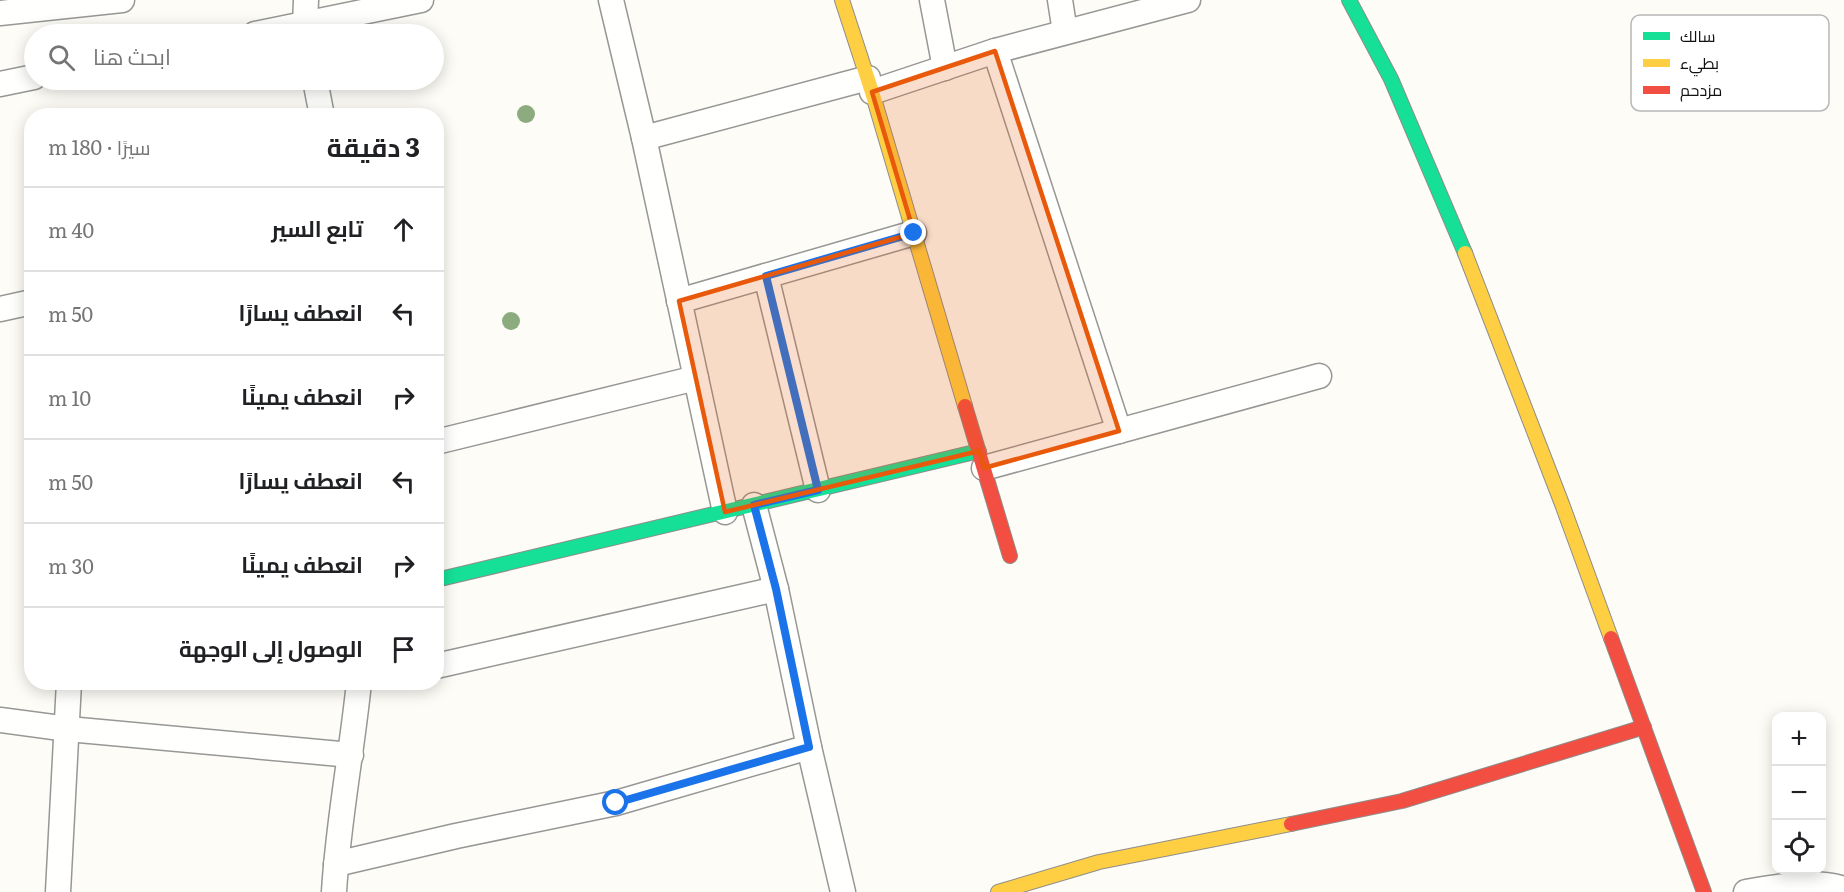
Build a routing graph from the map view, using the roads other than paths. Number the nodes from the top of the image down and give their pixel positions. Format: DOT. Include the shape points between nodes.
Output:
graph roads {
  1 [pos="122,0"];
  2 [pos="306,0"];
  3 [pos="421,0"];
  4 [pos="611,0"];
  5 [pos="842,0"];
  6 [pos="932,0"];
  7 [pos="1060,0"];
  8 [pos="1188,0"];
  9 [pos="1349,0"];
  10 [pos="0,13"];
  11 [pos="305,24"];
  12 [pos="328,24"];
  13 [pos="1065,32"];
  14 [pos="995,51"];
  15 [pos="945,68"];
  16 [pos="24,79"];
  17 [pos="0,84"];
  18 [pos="870,85"];
  19 [pos="317,90"];
  20 [pos="320,108"];
  21 [pos="644,138"];
  22 [pos="914,233"];
  23 [pos="766,276"];
  24 [pos="679,301"];
  25 [pos="24,304"];
  26 [pos="0,309"];
  27 [pos="1319,376"];
  28 [pos="696,378"];
  29 [pos="1119,431"];
  30 [pos="444,440"];
  31 [pos="982,460"];
  32 [pos="818,490"];
  33 [pos="754,505"];
  34 [pos="725,512"];
  35 [pos="1011,555"];
  36 [pos="444,578"];
  37 [pos="776,589"];
  38 [pos="444,664"];
  39 [pos="69,690"];
  40 [pos="360,690"];
  41 [pos="0,720"];
  42 [pos="1644,727"];
  43 [pos="68,729"];
  44 [pos="809,747"];
  45 [pos="351,755"];
  46 [pos="336,864"];
  47 [pos="1844,889"];
  48 [pos="58,892"];
  49 [pos="334,892"];
  50 [pos="843,892"];
  51 [pos="998,892"];
  52 [pos="1704,892"];
  53 [pos="1746,892"];
  1 -- 10 [label="street"];
  2 -- 11 [label="street"];
  3 -- 12 [label="street"];
  4 -- 21 [label="street"];
  5 -- 18 [label="street"];
  6 -- 15 [label="street"];
  7 -- 13 [label="street"];
  8 -- 13 [label="street"];
  9 -- 42 [label="street" via="1391,79 1450,214 1515,377"];
  13 -- 14 [label="street"];
  14 -- 15 [label="street"];
  14 -- 29 [label="street"];
  15 -- 18 [label="street"];
  16 -- 17 [label="street"];
  18 -- 21 [label="street"];
  18 -- 22 [label="street"];
  19 -- 20 [label="street"];
  21 -- 24 [label="street"];
  22 -- 23 [label="street"];
  22 -- 31 [label="street"];
  23 -- 24 [label="street"];
  23 -- 32 [label="street"];
  24 -- 28 [label="street"];
  25 -- 26 [label="street"];
  27 -- 29 [label="street"];
  28 -- 30 [label="street"];
  28 -- 34 [label="street"];
  29 -- 31 [label="street"];
  31 -- 32 [label="street"];
  31 -- 35 [label="street"];
  32 -- 33 [label="street"];
  33 -- 34 [label="street"];
  33 -- 37 [label="street"];
  34 -- 36 [label="street"];
  37 -- 38 [label="street"];
  37 -- 44 [label="street"];
  39 -- 43 [label="street"];
  40 -- 45 [label="street"];
  41 -- 43 [label="street"];
  42 -- 51 [label="street" via="1402,801 1099,862"];
  42 -- 52 [label="street"];
  43 -- 45 [label="street"];
  43 -- 48 [label="street"];
  44 -- 46 [label="street" via="616,803"];
  44 -- 50 [label="street"];
  45 -- 46 [label="street"];
  46 -- 49 [label="street"];
  47 -- 53 [label="street" via="1784,886"];
}
